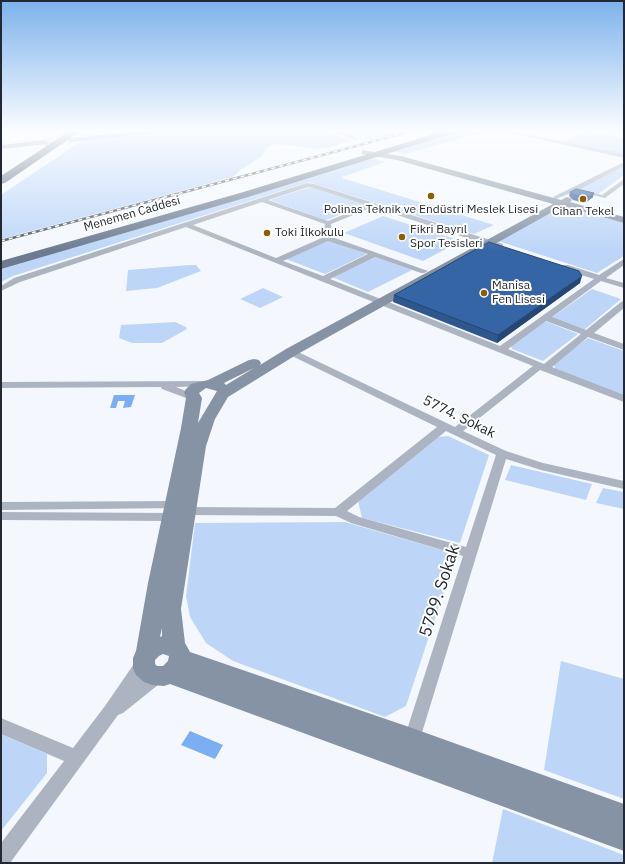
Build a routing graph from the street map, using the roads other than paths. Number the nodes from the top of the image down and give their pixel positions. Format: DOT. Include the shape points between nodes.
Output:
graph roads {
  1 [pos="17,170"];
  2 [pos="308,170"];
  3 [pos="317,170"];
  4 [pos="445,170"];
  5 [pos="453,170"];
  6 [pos="612,170"];
  7 [pos="1,181"];
  8 [pos="624,181"];
  9 [pos="575,190"];
  10 [pos="263,200"];
  11 [pos="559,200"];
  12 [pos="373,205"];
  13 [pos="624,216"];
  14 [pos="624,220"];
  15 [pos="328,223"];
  16 [pos="187,225"];
  17 [pos="328,238"];
  18 [pos="482,242"];
  19 [pos="508,251"];
  20 [pos="374,254"];
  21 [pos="1,258"];
  22 [pos="278,260"];
  23 [pos="624,261"];
  24 [pos="1,264"];
  25 [pos="556,267"];
  26 [pos="424,271"];
  27 [pos="324,279"];
  28 [pos="597,280"];
  29 [pos="624,286"];
  30 [pos="1,289"];
  31 [pos="624,291"];
  32 [pos="377,300"];
  33 [pos="624,304"];
  34 [pos="545,318"];
  35 [pos="587,333"];
  36 [pos="624,347"];
  37 [pos="501,350"];
  38 [pos="291,352"];
  39 [pos="541,367"];
  40 [pos="1,385"];
  41 [pos="158,385"];
  42 [pos="210,391"];
  43 [pos="624,399"];
  44 [pos="450,429"];
  45 [pos="502,454"];
  46 [pos="624,485"];
  47 [pos="178,511"];
  48 [pos="338,512"];
  49 [pos="2,514"];
  50 [pos="471,553"];
  51 [pos="162,662"];
  52 [pos="1,726"];
  53 [pos="412,739"];
  54 [pos="77,758"];
  55 [pos="624,816"];
  56 [pos="624,837"];
  57 [pos="1,859"];
  1 -- 7 [label="highway"];
  2 -- 21 [label="main road, Menemen Caddesi"];
  3 -- 24 [label="main road, Menemen Caddesi" via="244,195"];
  4 -- 11 [label="street"];
  5 -- 11 [label="street"];
  6 -- 9 [label="street"];
  8 -- 9 [label="street" via="604,197"];
  9 -- 11 [label="street"];
  10 -- 12 [label="street" via="310,185"];
  10 -- 15 [label="street"];
  10 -- 16 [label="street"];
  11 -- 13 [label="street"];
  11 -- 14 [label="street"];
  11 -- 18 [label="street" via="540,208"];
  12 -- 15 [label="street"];
  12 -- 18 [label="street"];
  15 -- 17 [label="street"];
  16 -- 22 [label="street"];
  16 -- 30 [label="street" via="17,280"];
  17 -- 20 [label="street"];
  17 -- 22 [label="street"];
  18 -- 19 [label="street"];
  18 -- 26 [label="street"];
  18 -- 32 [label="street"];
  20 -- 26 [label="street"];
  20 -- 27 [label="street"];
  22 -- 27 [label="street"];
  23 -- 28 [label="street"];
  25 -- 28 [label="street"];
  26 -- 32 [label="street"];
  27 -- 32 [label="street"];
  28 -- 29 [label="street"];
  28 -- 31 [label="street"];
  28 -- 34 [label="street"];
  32 -- 37 [label="street"];
  32 -- 38 [label="street"];
  32 -- 42 [label="street" via="251,365"];
  33 -- 35 [label="street"];
  34 -- 35 [label="street"];
  34 -- 37 [label="street"];
  35 -- 36 [label="street"];
  35 -- 39 [label="street"];
  37 -- 39 [label="street"];
  38 -- 42 [label="street"];
  38 -- 44 [label="street, 5774. Sokak"];
  39 -- 43 [label="street"];
  39 -- 44 [label="street"];
  40 -- 41 [label="street"];
  41 -- 42 [label="street"];
  41 -- 42 [label="street" via="176,390"];
  42 -- 47 [label="street"];
  42 -- 47 [label="street" via="207,419"];
  44 -- 45 [label="street, 5774. Sokak"];
  44 -- 48 [label="street"];
  45 -- 46 [label="street, 5774. Sokak" via="541,466"];
  45 -- 50 [label="street, 5799. Sokak"];
  47 -- 48 [label="street"];
  47 -- 49 [label="street"];
  47 -- 51 [label="street" via="171,609"];
  47 -- 51 [label="street" via="158,583"];
  48 -- 50 [label="street" via="355,520"];
  50 -- 53 [label="street, 5799. Sokak"];
  51 -- 53 [label="street"];
  51 -- 54 [label="street" via="111,711"];
  51 -- 56 [label="street"];
  52 -- 54 [label="street"];
  53 -- 55 [label="street"];
  54 -- 57 [label="street"];
}
